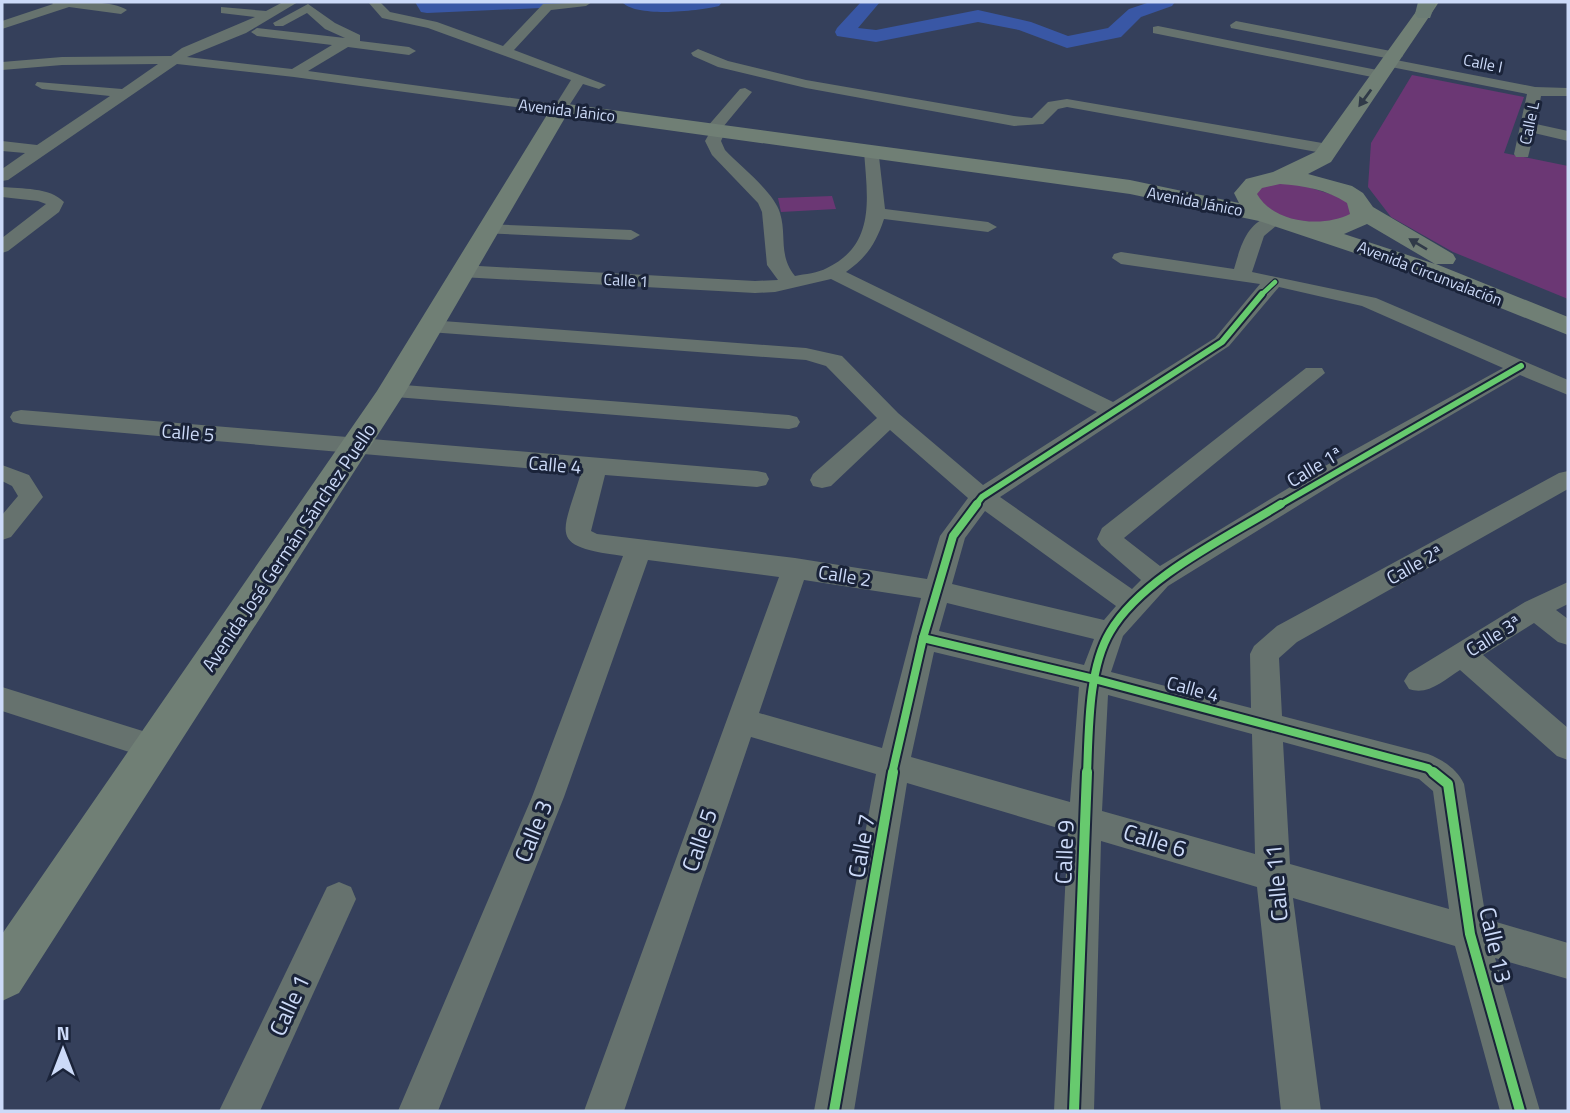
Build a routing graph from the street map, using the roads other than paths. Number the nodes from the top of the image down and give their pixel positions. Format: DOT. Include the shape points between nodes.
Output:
graph roads {
  1 [pos="66,2"];
  2 [pos="292,2"];
  3 [pos="374,2"];
  4 [pos="586,2"];
  5 [pos="1445,2"];
  6 [pos="1427,6"];
  7 [pos="225,10"];
  8 [pos="269,15"];
  9 [pos="1263,20"];
  10 [pos="93,22"];
  11 [pos="2,25"];
  12 [pos="1236,25"];
  13 [pos="241,30"];
  14 [pos="1158,30"];
  15 [pos="261,33"];
  16 [pos="345,43"];
  17 [pos="408,51"];
  18 [pos="505,51"];
  19 [pos="698,53"];
  20 [pos="175,60"];
  21 [pos="1395,61"];
  22 [pos="2,66"];
  23 [pos="294,73"];
  24 [pos="579,78"];
  25 [pos="42,85"];
  26 [pos="599,85"];
  27 [pos="1535,91"];
  28 [pos="745,92"];
  29 [pos="1568,92"];
  30 [pos="122,93"];
  31 [pos="560,109"];
  32 [pos="1530,127"];
  33 [pos="715,130"];
  34 [pos="1568,135"];
  35 [pos="2,146"];
  36 [pos="1328,149"];
  37 [pos="1353,149"];
  38 [pos="36,150"];
  39 [pos="872,151"];
  40 [pos="1522,154"];
  41 [pos="1346,169"];
  42 [pos="2,176"];
  43 [pos="1280,177"];
  44 [pos="1255,182"];
  45 [pos="1130,187"];
  46 [pos="2,192"];
  47 [pos="1358,204"];
  48 [pos="877,213"];
  49 [pos="1275,220"];
  50 [pos="988,227"];
  51 [pos="487,229"];
  52 [pos="631,235"];
  53 [pos="2,247"];
  54 [pos="1121,258"];
  55 [pos="461,271"];
  56 [pos="833,273"];
  57 [pos="1241,277"];
  58 [pos="789,281"];
  59 [pos="1275,282"];
  60 [pos="1568,316"];
  61 [pos="429,327"];
  62 [pos="1568,327"];
  63 [pos="1521,366"];
  64 [pos="1314,373"];
  65 [pos="1568,388"];
  66 [pos="391,391"];
  67 [pos="1114,412"];
  68 [pos="21,417"];
  69 [pos="890,418"];
  70 [pos="789,422"];
  71 [pos="354,447"];
  72 [pos="595,467"];
  73 [pos="2,473"];
  74 [pos="1568,479"];
  75 [pos="757,480"];
  76 [pos="822,480"];
  77 [pos="982,497"];
  78 [pos="2,531"];
  79 [pos="639,548"];
  80 [pos="795,568"];
  81 [pos="1159,579"];
  82 [pos="935,590"];
  83 [pos="1568,592"];
  84 [pos="1132,604"];
  85 [pos="1535,609"];
  86 [pos="1111,632"];
  87 [pos="1568,634"];
  88 [pos="923,638"];
  89 [pos="1264,654"];
  90 [pos="1462,654"];
  91 [pos="1094,679"];
  92 [pos="1419,681"];
  93 [pos="2,699"];
  94 [pos="741,721"];
  95 [pos="1265,724"];
  96 [pos="154,747"];
  97 [pos="1568,747"];
  98 [pos="894,764"];
  99 [pos="1448,784"];
  100 [pos="1085,819"];
  101 [pos="1273,876"];
  102 [pos="340,899"];
  103 [pos="1470,934"];
  104 [pos="1568,961"];
  105 [pos="2,976"];
  106 [pos="239,1111"];
  107 [pos="418,1111"];
  108 [pos="604,1111"];
  109 [pos="834,1111"];
  110 [pos="1074,1111"];
  111 [pos="1301,1111"];
  112 [pos="1520,1111"];
  1 -- 10 [label="street" via="126,8"];
  1 -- 11 [label="street"];
  2 -- 8 [label="street"];
  3 -- 18 [label="street" via="386,15 432,25"];
  4 -- 18 [label="street" via="547,7"];
  5 -- 21 [label="main road"];
  6 -- 21 [label="main road"];
  7 -- 8 [label="street"];
  8 -- 13 [label="street"];
  9 -- 21 [label="street"];
  12 -- 21 [label="street"];
  13 -- 15 [label="street"];
  13 -- 20 [label="street"];
  14 -- 21 [label="street"];
  15 -- 16 [label="street"];
  15 -- 16 [label="street" via="308,8 355,38"];
  16 -- 17 [label="street"];
  16 -- 23 [label="street"];
  18 -- 24 [label="street"];
  19 -- 36 [label="street" via="723,64 806,84 1014,121 1037,123 1054,105 1067,103"];
  20 -- 22 [label="street, Avenida Jánico"];
  20 -- 23 [label="street, Avenida Jánico"];
  20 -- 30 [label="street"];
  21 -- 27 [label="street, Calle I"];
  21 -- 36 [label="main road, one-way"];
  21 -- 37 [label="main road"];
  23 -- 31 [label="street, Avenida Jánico"];
  24 -- 26 [label="street"];
  24 -- 31 [label="street"];
  25 -- 30 [label="street"];
  27 -- 29 [label="street, Calle I"];
  27 -- 32 [label="street, Calle L"];
  28 -- 33 [label="street"];
  30 -- 38 [label="street"];
  31 -- 33 [label="main road, Avenida Jánico"];
  31 -- 51 [label="main road, Avenida José Germán Sánchez Puello"];
  32 -- 34 [label="street"];
  32 -- 40 [label="street, Calle L"];
  33 -- 39 [label="main road, Avenida Jánico"];
  33 -- 58 [label="street" via="718,152 771,212 776,265"];
  35 -- 38 [label="street"];
  36 -- 43 [label="main road" via="1318,161"];
  38 -- 42 [label="street"];
  39 -- 45 [label="main road, Avenida Jánico"];
  39 -- 48 [label="street"];
  41 -- 47 [label="main road"];
  43 -- 44 [label="main road, Avenida Jánico"];
  43 -- 47 [label="main road, Avenida Circunvalación" via="1312,180 1342,190"];
  44 -- 45 [label="main road, Avenida Jánico"];
  44 -- 49 [label="main road" via="1244,192 1245,200"];
  45 -- 49 [label="main road, Avenida Jánico"];
  46 -- 53 [label="street" via="55,202"];
  47 -- 49 [label="main road" via="1356,223 1347,227 1321,230"];
  60 -- 47 [label="main road, Avenida Circunvalación, one-way" via="1438,256"];
  48 -- 50 [label="street"];
  48 -- 56 [label="street" via="868,241"];
  49 -- 57 [label="street" via="1264,223 1255,234"];
  49 -- 62 [label="main road, Avenida Circunvalación" via="1420,267"];
  51 -- 52 [label="street"];
  51 -- 55 [label="main road, Avenida José Germán Sánchez Puello"];
  54 -- 57 [label="street"];
  55 -- 58 [label="street, Calle 1" via="755,287"];
  55 -- 61 [label="main road, Avenida José Germán Sánchez Puello"];
  56 -- 58 [label="street"];
  56 -- 67 [label="street"];
  57 -- 59 [label="street"];
  59 -- 63 [label="street" via="1369,302"];
  59 -- 67 [label="street" via="1222,342"];
  61 -- 66 [label="main road, Avenida José Germán Sánchez Puello"];
  61 -- 69 [label="street" via="806,354 834,361"];
  63 -- 65 [label="street"];
  63 -- 81 [label="street, Calle 1ª"];
  64 -- 81 [label="street" via="1111,534 1115,545"];
  66 -- 70 [label="street"];
  66 -- 71 [label="main road, Avenida José Germán Sánchez Puello"];
  67 -- 77 [label="street"];
  68 -- 71 [label="street, Calle 5"];
  69 -- 76 [label="street"];
  69 -- 77 [label="street"];
  71 -- 72 [label="street, Calle 4"];
  71 -- 96 [label="main road, Avenida José Germán Sánchez Puello"];
  72 -- 75 [label="street, Calle 4"];
  72 -- 79 [label="street, Calle 2" via="578,536 592,543"];
  73 -- 78 [label="street" via="19,478 31,497"];
  74 -- 89 [label="street, Calle 2ª" via="1287,634"];
  77 -- 82 [label="street, Calle 7" via="953,536"];
  77 -- 84 [label="street"];
  79 -- 80 [label="street, Calle 2"];
  79 -- 107 [label="street, Calle 3" via="548,797"];
  80 -- 82 [label="street, Calle 2"];
  80 -- 94 [label="street, Calle 5"];
  81 -- 84 [label="street, Calle 1ª"];
  82 -- 86 [label="street, Calle 2"];
  82 -- 88 [label="street, Calle 7"];
  83 -- 85 [label="street, Calle 3ª"];
  84 -- 86 [label="street, Calle 9"];
  85 -- 87 [label="street"];
  85 -- 90 [label="street, Calle 3ª"];
  86 -- 91 [label="street, Calle 9"];
  88 -- 91 [label="street, Calle 4"];
  88 -- 98 [label="street, Calle 7"];
  89 -- 95 [label="street, Calle 11"];
  90 -- 92 [label="street, Calle 3ª"];
  90 -- 97 [label="street"];
  91 -- 95 [label="street, Calle 4"];
  91 -- 100 [label="street, Calle 9"];
  93 -- 96 [label="street"];
  94 -- 98 [label="street, Calle 6"];
  94 -- 108 [label="street, Calle 5"];
  95 -- 99 [label="street, Calle 4" via="1429,768"];
  95 -- 101 [label="street, Calle 11"];
  96 -- 105 [label="main road, Avenida José Germán Sánchez Puello"];
  98 -- 100 [label="street, Calle 6"];
  98 -- 109 [label="street, Calle 7"];
  99 -- 103 [label="street, Calle 13"];
  100 -- 101 [label="street, Calle 6"];
  100 -- 110 [label="street, Calle 9"];
  101 -- 103 [label="street, Calle 6"];
  101 -- 111 [label="street, Calle 11"];
  102 -- 106 [label="street, Calle 1"];
  103 -- 104 [label="street, Calle 6"];
  103 -- 112 [label="street, Calle 13"];
}
